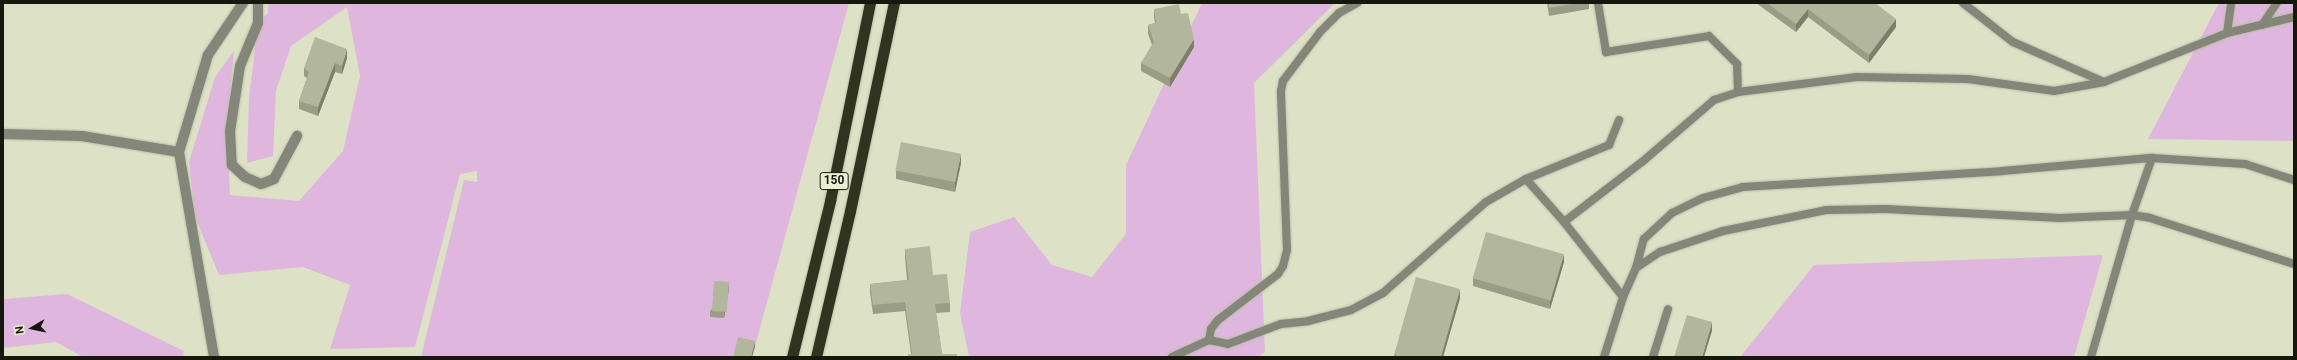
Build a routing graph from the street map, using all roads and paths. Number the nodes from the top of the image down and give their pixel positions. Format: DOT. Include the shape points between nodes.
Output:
graph roads {
  1 [pos="243,3"];
  2 [pos="258,3"];
  3 [pos="870,3"];
  4 [pos="894,3"];
  5 [pos="1357,3"];
  6 [pos="1598,3"];
  7 [pos="1963,3"];
  8 [pos="2231,3"];
  9 [pos="2277,3"];
  10 [pos="2294,17"];
  11 [pos="2262,25"];
  12 [pos="2227,34"];
  13 [pos="2104,82"];
  14 [pos="1738,92"];
  15 [pos="1619,120"];
  16 [pos="3,134"];
  17 [pos="297,136"];
  18 [pos="179,152"];
  19 [pos="2152,158"];
  20 [pos="1526,179"];
  21 [pos="2294,180"];
  22 [pos="2132,215"];
  23 [pos="1564,222"];
  24 [pos="2294,264"];
  25 [pos="1636,268"];
  26 [pos="1623,297"];
  27 [pos="1668,309"];
  28 [pos="1209,340"];
  29 [pos="214,357"];
  30 [pos="792,357"];
  31 [pos="816,357"];
  32 [pos="1172,357"];
  33 [pos="1604,357"];
  34 [pos="1653,357"];
  35 [pos="2091,357"];
  1 -- 18 [label="street" via="208,55"];
  2 -- 17 [label="street" via="258,23 240,66 230,131 232,165 244,177 261,184 274,179"];
  3 -- 30 [label="highway, 150" via="830,201"];
  4 -- 31 [label="highway, 150"];
  5 -- 28 [label="lane" via="1339,13 1320,32 1283,81 1281,91 1287,250 1283,266 1278,274 1218,320 1211,329"];
  6 -- 14 [label="lane" via="1606,52 1709,36 1737,64"];
  7 -- 13 [label="lane" via="2013,42"];
  8 -- 12 [label="lane"];
  9 -- 11 [label="lane"];
  10 -- 11 [label="lane"];
  11 -- 12 [label="lane"];
  12 -- 13 [label="lane"];
  13 -- 14 [label="lane" via="2054,91 1968,79 1857,77"];
  14 -- 23 [label="lane" via="1714,100 1642,162"];
  15 -- 20 [label="lane" via="1608,145"];
  16 -- 18 [label="street" via="82,136"];
  18 -- 29 [label="street"];
  19 -- 21 [label="lane" via="2245,164"];
  19 -- 22 [label="lane"];
  19 -- 25 [label="lane" via="1743,187 1704,198 1672,213 1644,239"];
  20 -- 23 [label="lane"];
  20 -- 28 [label="lane" via="1486,202 1383,293 1351,310 1308,321 1281,324 1228,344"];
  22 -- 24 [label="lane" via="2150,218"];
  22 -- 25 [label="lane" via="2060,218 1886,209 1826,210 1723,231 1660,252"];
  22 -- 35 [label="lane"];
  23 -- 26 [label="lane"];
  25 -- 26 [label="lane"];
  26 -- 33 [label="lane"];
  27 -- 34 [label="lane"];
  28 -- 32 [label="lane"];
}
